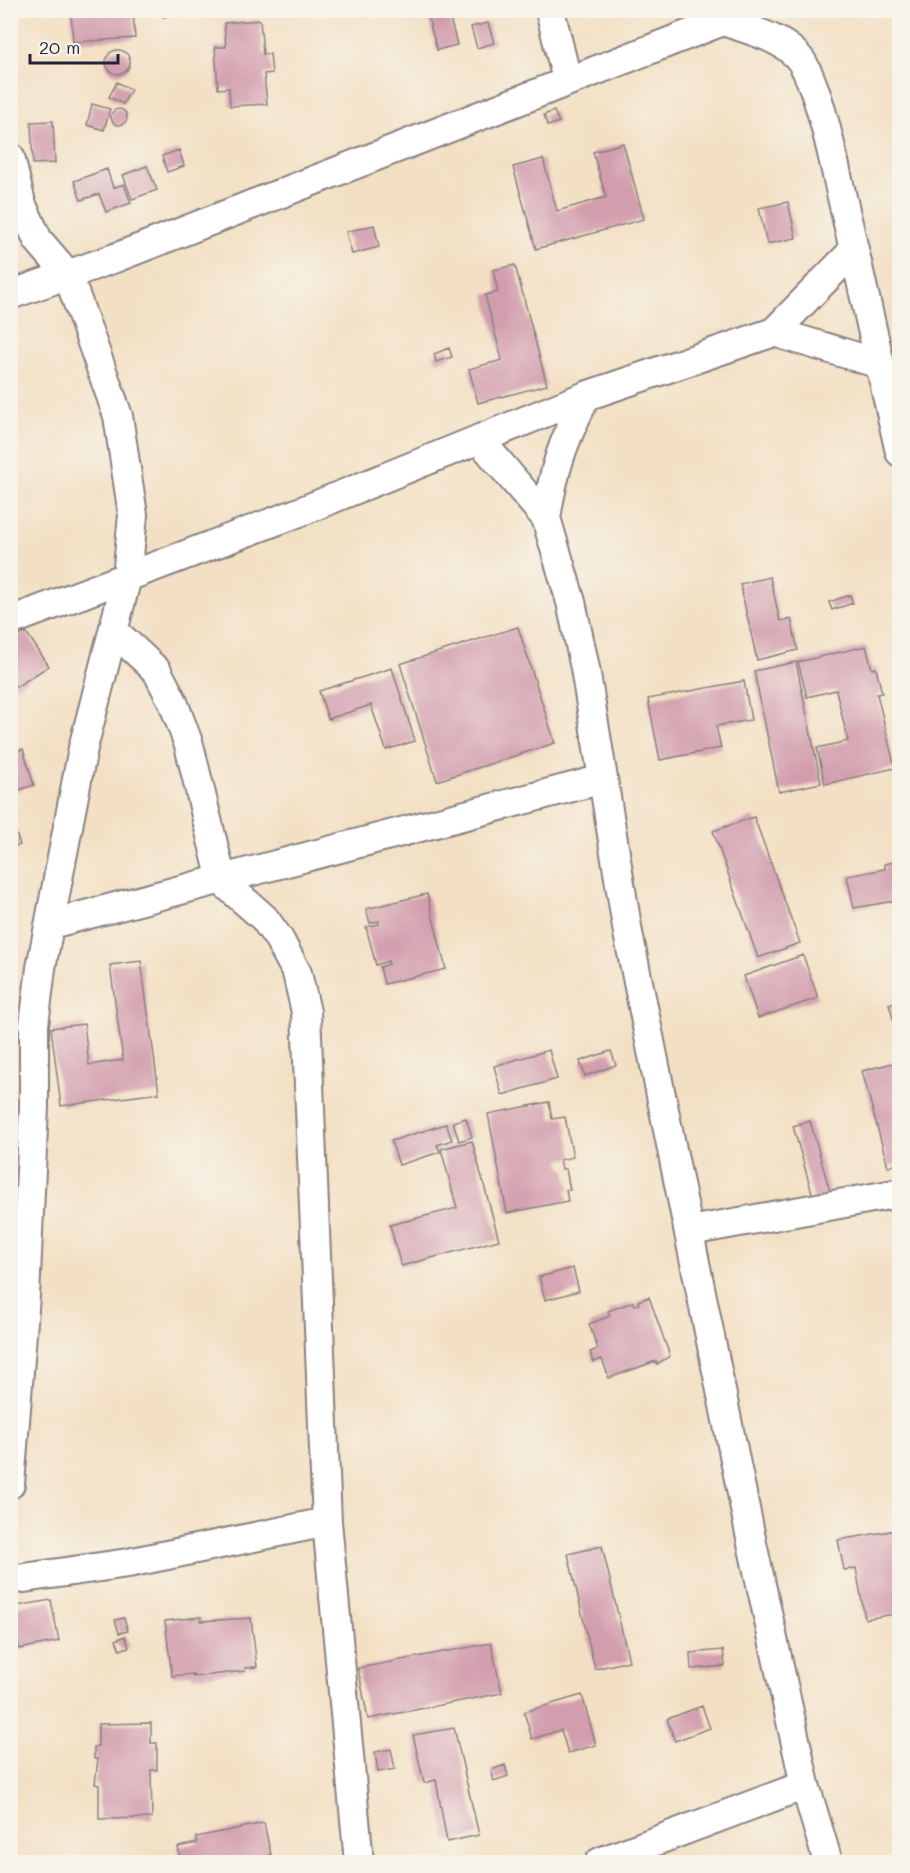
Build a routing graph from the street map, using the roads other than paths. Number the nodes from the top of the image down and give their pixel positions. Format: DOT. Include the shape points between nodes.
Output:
graph roads {
  1 [pos="550,10"];
  2 [pos="739,16"];
  3 [pos="567,80"];
  4 [pos="10,157"];
  5 [pos="854,250"];
  6 [pos="68,275"];
  7 [pos="10,295"];
  8 [pos="774,332"];
  9 [pos="880,364"];
  10 [pos="586,396"];
  11 [pos="479,439"];
  12 [pos="900,452"];
  13 [pos="546,518"];
  14 [pos="127,577"];
  15 [pos="10,621"];
  16 [pos="114,631"];
  17 [pos="603,779"];
  18 [pos="222,881"];
  19 [pos="51,924"];
  20 [pos="900,1193"];
  21 [pos="690,1231"];
  22 [pos="18,1295"];
  23 [pos="10,1484"];
  24 [pos="327,1522"];
  25 [pos="10,1580"];
  26 [pos="805,1785"];
  27 [pos="359,1863"];
  28 [pos="600,1863"];
  29 [pos="828,1863"];
  1 -- 3 [label="street"];
  2 -- 3 [label="street"];
  2 -- 5 [label="street" via="801,61 828,139"];
  3 -- 6 [label="street"];
  4 -- 6 [label="street" via="21,203 38,240"];
  5 -- 8 [label="street"];
  5 -- 9 [label="street"];
  6 -- 7 [label="street"];
  6 -- 14 [label="street" via="118,416 128,465 133,515"];
  8 -- 9 [label="street"];
  8 -- 10 [label="street"];
  9 -- 12 [label="street"];
  10 -- 11 [label="street"];
  10 -- 13 [label="street" via="563,442"];
  11 -- 13 [label="street"];
  11 -- 14 [label="street"];
  13 -- 17 [label="street" via="571,602"];
  14 -- 15 [label="street"];
  14 -- 16 [label="street"];
  16 -- 18 [label="street" via="157,671 173,702 189,745"];
  16 -- 19 [label="street" via="83,748"];
  17 -- 18 [label="street"];
  17 -- 21 [label="street" via="628,933"];
  18 -- 19 [label="street"];
  18 -- 24 [label="street" via="264,918 279,939 297,973 306,1012"];
  19 -- 22 [label="street" via="33,1025 34,1107"];
  20 -- 21 [label="street"];
  21 -- 26 [label="street"];
  22 -- 23 [label="street"];
  24 -- 25 [label="street" via="128,1563"];
  24 -- 27 [label="street"];
  26 -- 28 [label="street"];
  26 -- 29 [label="street"];
}
